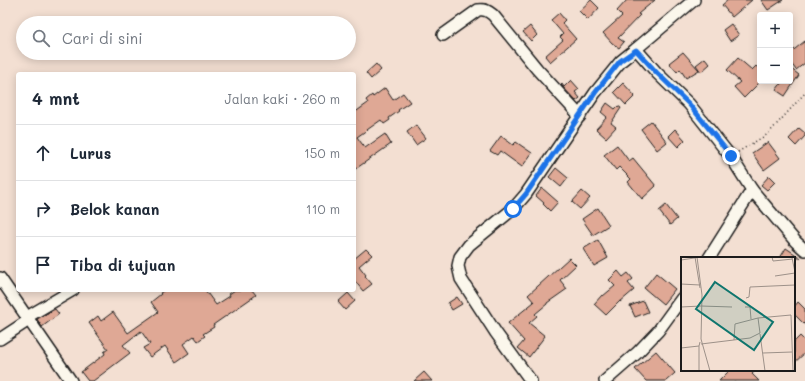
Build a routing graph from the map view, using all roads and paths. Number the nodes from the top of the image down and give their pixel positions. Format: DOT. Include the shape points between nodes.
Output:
graph roads {
  1 [pos="694,0"];
  2 [pos="443,35"];
  3 [pos="636,50"];
  4 [pos="805,93"];
  5 [pos="580,116"];
  6 [pos="731,156"];
  7 [pos="752,190"];
  8 [pos="805,250"];
  9 [pos="710,257"];
  10 [pos="0,278"];
  11 [pos="70,292"];
  12 [pos="681,299"];
  13 [pos="28,318"];
  14 [pos="0,339"];
  15 [pos="71,381"];
  16 [pos="531,381"];
  17 [pos="605,381"];
  1 -- 3 [label="street"];
  2 -- 5 [label="street" via="478,10 488,11"];
  3 -- 5 [label="street" via="620,61"];
  3 -- 6 [label="street" via="689,104"];
  4 -- 6 [label="path" via="768,134"];
  5 -- 16 [label="street" via="526,194 513,209 469,245 460,257 458,266 461,279"];
  6 -- 7 [label="street"];
  7 -- 8 [label="street"];
  7 -- 9 [label="street"];
  10 -- 13 [label="street"];
  11 -- 13 [label="street"];
  12 -- 17 [label="street" via="658,331"];
  13 -- 14 [label="street"];
  13 -- 15 [label="street"];
}
